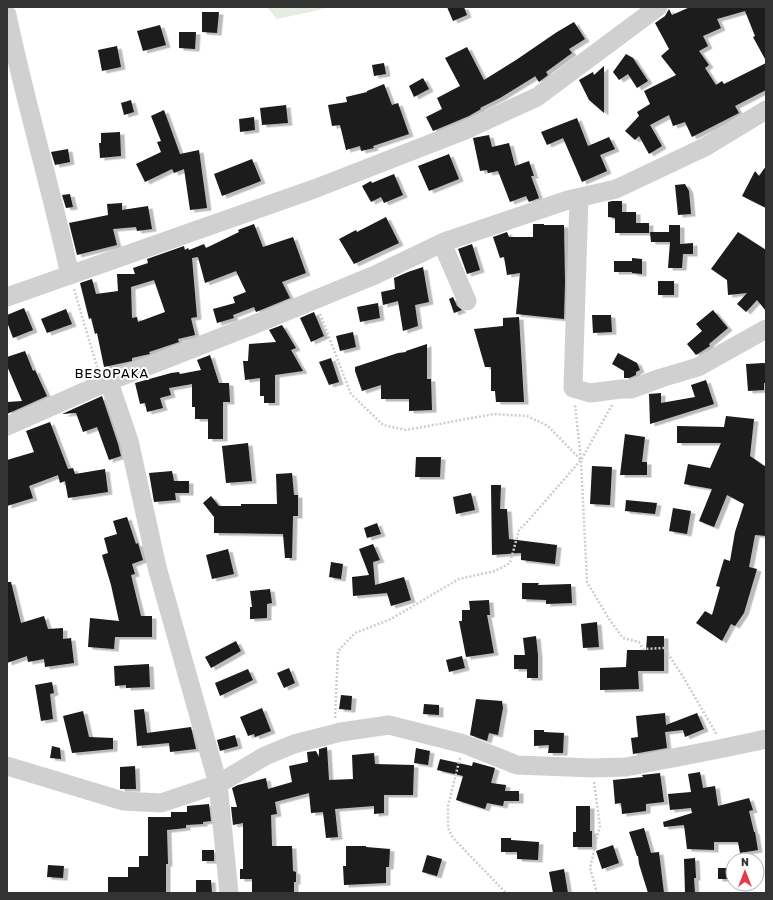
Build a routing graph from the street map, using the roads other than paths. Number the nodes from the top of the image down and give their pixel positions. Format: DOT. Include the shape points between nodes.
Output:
graph roads {
  1 [pos="658,7"];
  2 [pos="7,15"];
  3 [pos="766,110"];
  4 [pos="579,198"];
  5 [pos="442,243"];
  6 [pos="70,275"];
  7 [pos="7,297"];
  8 [pos="467,301"];
  9 [pos="766,329"];
  10 [pos="105,383"];
  11 [pos="7,426"];
  12 [pos="766,739"];
  13 [pos="7,766"];
  14 [pos="218,784"];
  15 [pos="229,893"];
  1 -- 6 [label="street" via="537,97 476,125 314,189"];
  2 -- 6 [label="street"];
  3 -- 4 [label="street" via="705,147 616,189"];
  4 -- 5 [label="street"];
  4 -- 9 [label="street" via="574,388 590,393 631,389 698,367"];
  5 -- 8 [label="street"];
  5 -- 10 [label="street" via="314,300"];
  6 -- 7 [label="street"];
  10 -- 11 [label="street"];
  10 -- 14 [label="street" via="129,441 157,567"];
  12 -- 14 [label="street" via="626,767 592,768 517,765 464,744 389,725 294,744 265,756"];
  13 -- 14 [label="street" via="123,801 161,803"];
  14 -- 15 [label="street"];
}
